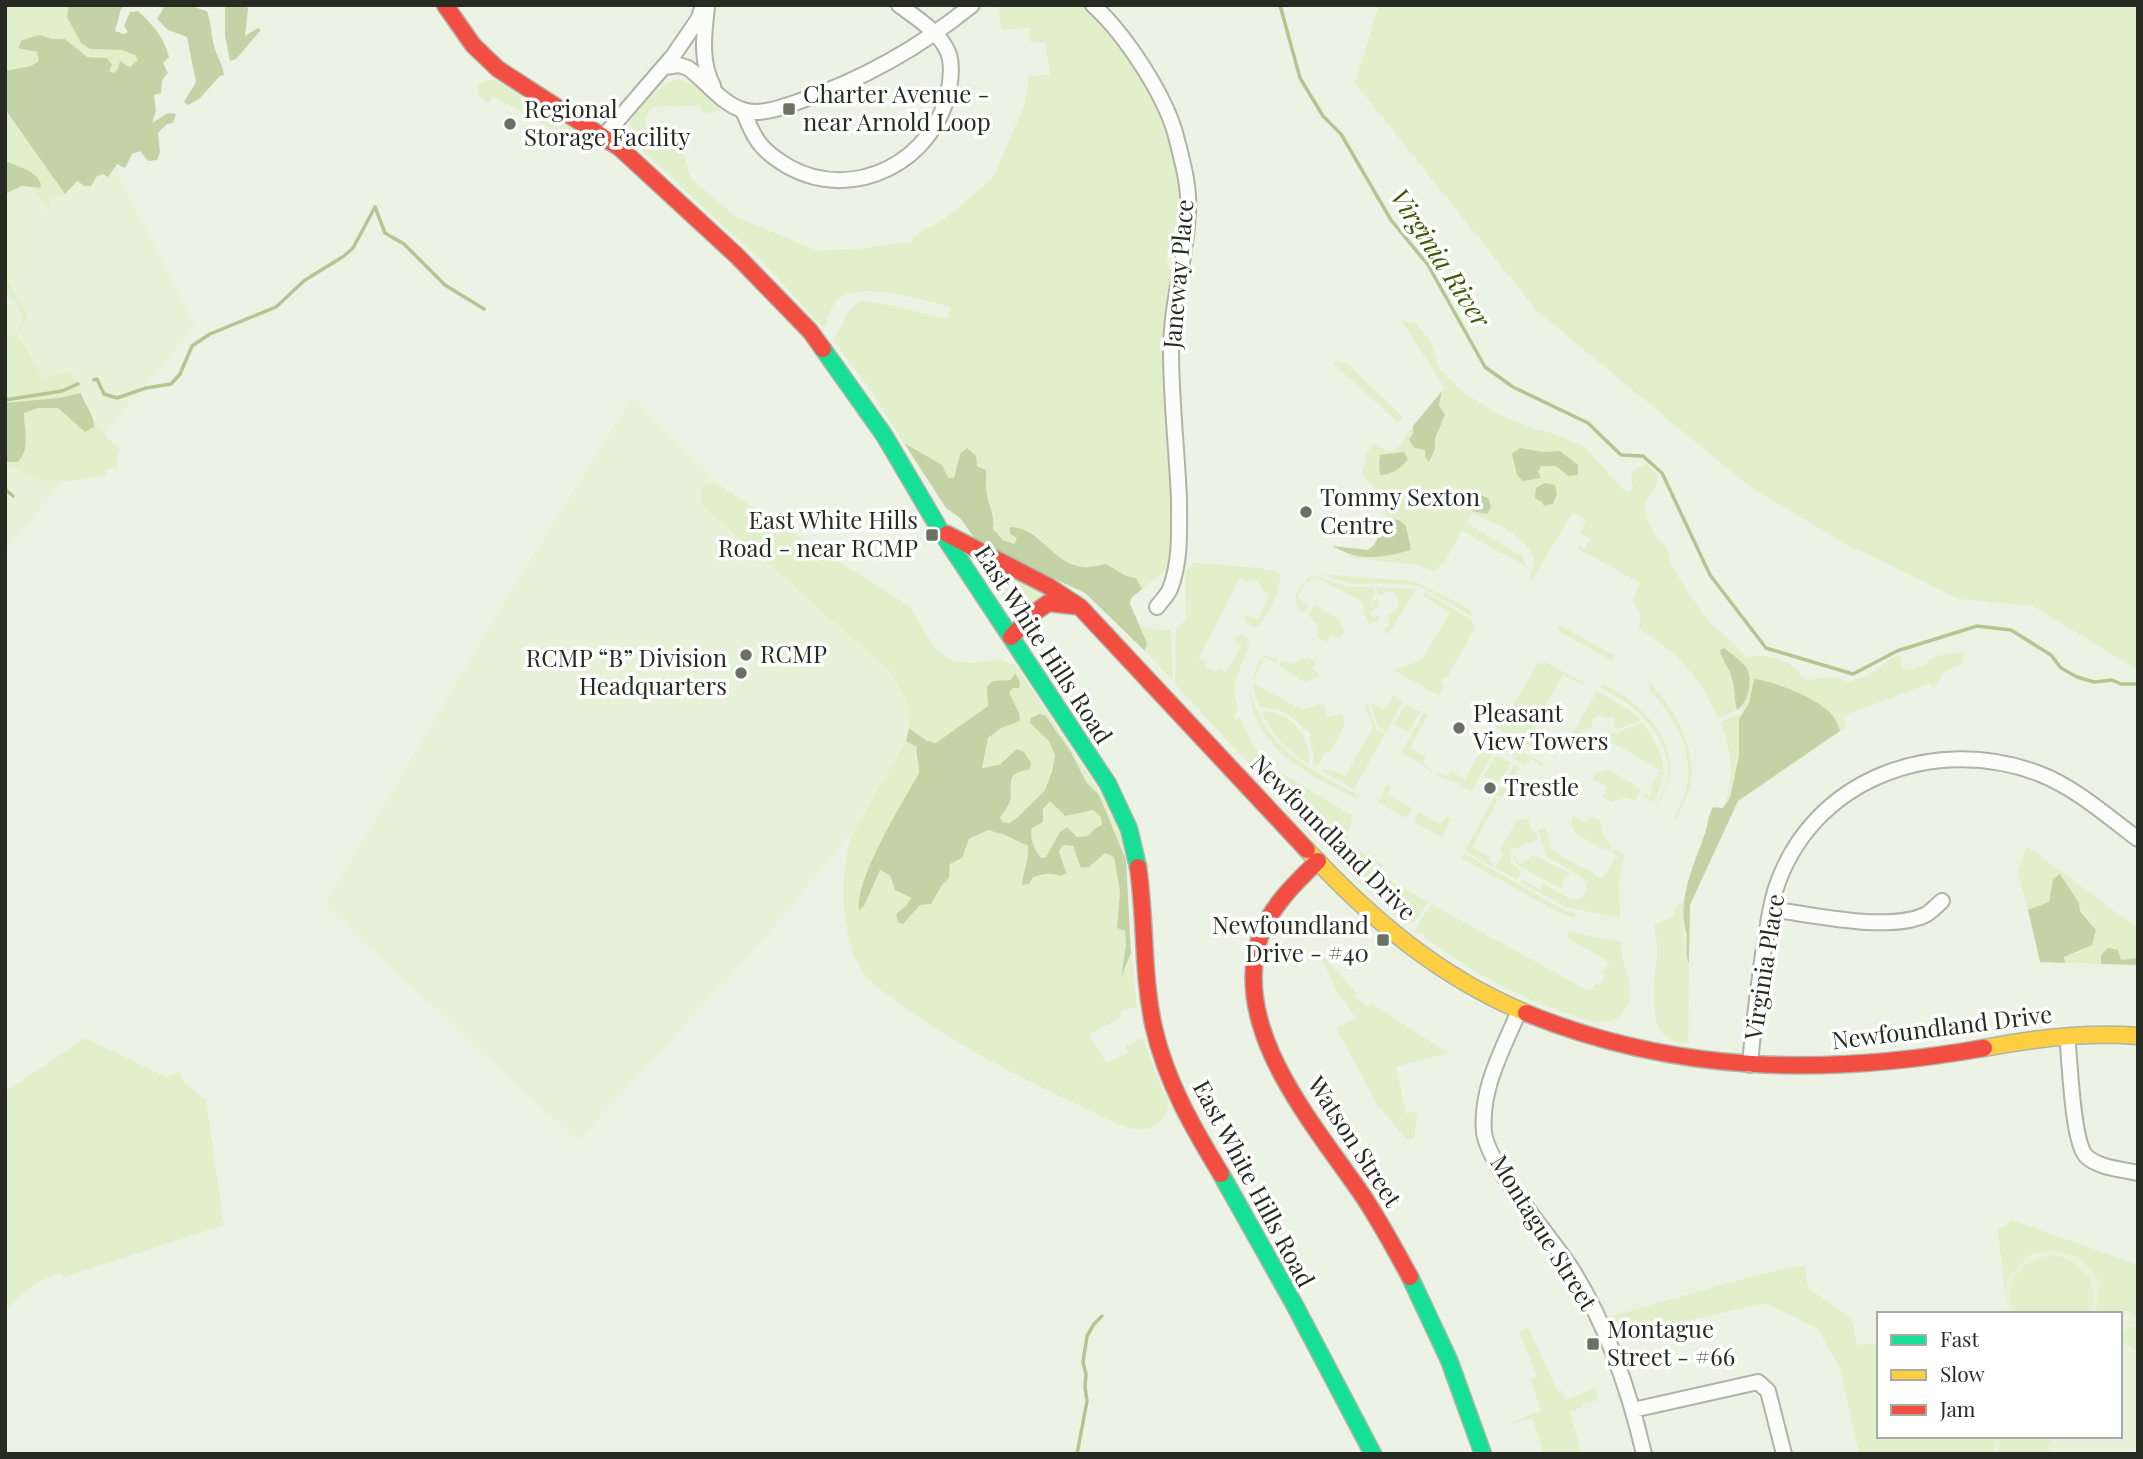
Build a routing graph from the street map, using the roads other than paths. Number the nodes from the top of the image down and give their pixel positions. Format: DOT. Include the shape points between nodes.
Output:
graph roads {
  1 [pos="706,5"];
  2 [pos="899,5"];
  3 [pos="972,5"];
  4 [pos="1093,5"];
  5 [pos="447,8"];
  6 [pos="935,34"];
  7 [pos="665,67"];
  8 [pos="716,90"];
  9 [pos="743,111"];
  10 [pos="604,136"];
  11 [pos="940,530"];
  12 [pos="1080,607"];
  13 [pos="1157,607"];
  14 [pos="1011,637"];
  15 [pos="2138,839"];
  16 [pos="1318,861"];
  17 [pos="1942,901"];
  18 [pos="1771,909"];
  19 [pos="1520,1011"];
  20 [pos="2067,1036"];
  21 [pos="2138,1036"];
  22 [pos="1750,1065"];
  23 [pos="2138,1173"];
  24 [pos="1633,1410"];
  25 [pos="1373,1454"];
  26 [pos="1483,1454"];
  27 [pos="1644,1454"];
  28 [pos="1784,1454"];
  1 -- 7 [label="street"];
  1 -- 8 [label="street" via="703,51"];
  2 -- 6 [label="street"];
  3 -- 6 [label="street"];
  4 -- 13 [label="street, Janeway Place" via="1122,37 1154,85 1176,135 1187,186 1188,221 1171,350 1179,552 1169,592"];
  5 -- 10 [label="street, East White Hills Road" via="473,45 498,69"];
  6 -- 9 [label="street" via="853,82 775,109"];
  6 -- 9 [label="street" via="947,49 951,66 948,96 938,123 906,159 869,176 835,181 794,170 761,146"];
  7 -- 8 [label="street" via="688,68"];
  7 -- 10 [label="street"];
  8 -- 9 [label="street"];
  10 -- 11 [label="street, East White Hills Road" via="737,256 810,331 884,435"];
  11 -- 12 [label="street, Newfoundland Drive"];
  11 -- 14 [label="street, East White Hills Road"];
  12 -- 14 [label="street" via="1048,603"];
  12 -- 16 [label="street, Newfoundland Drive"];
  14 -- 25 [label="street, East White Hills Road" via="1108,784 1131,834 1137,858 1146,984 1153,1023 1175,1088"];
  15 -- 18 [label="street, Virginia Place" via="2043,775 1994,761 1932,760 1873,779 1832,804 1795,847"];
  16 -- 19 [label="street, Newfoundland Drive" via="1405,942"];
  16 -- 26 [label="street, Watson Street" via="1289,889 1260,937 1253,965 1259,1017 1301,1107 1383,1228 1436,1328"];
  17 -- 18 [label="street" via="1926,914 1904,921 1862,921"];
  18 -- 22 [label="street, Virginia Place"];
  19 -- 22 [label="street, Newfoundland Drive" via="1628,1048"];
  19 -- 24 [label="street, Montague Street" via="1491,1077 1483,1108 1485,1136 1497,1166 1585,1293"];
  20 -- 21 [label="street, Newfoundland Drive"];
  20 -- 22 [label="street, Newfoundland Drive" via="1881,1064"];
  20 -- 23 [label="street" via="2076,1127 2085,1155 2095,1163"];
  24 -- 27 [label="street, Montague Street"];
  24 -- 28 [label="street" via="1758,1382 1768,1391"];
}
